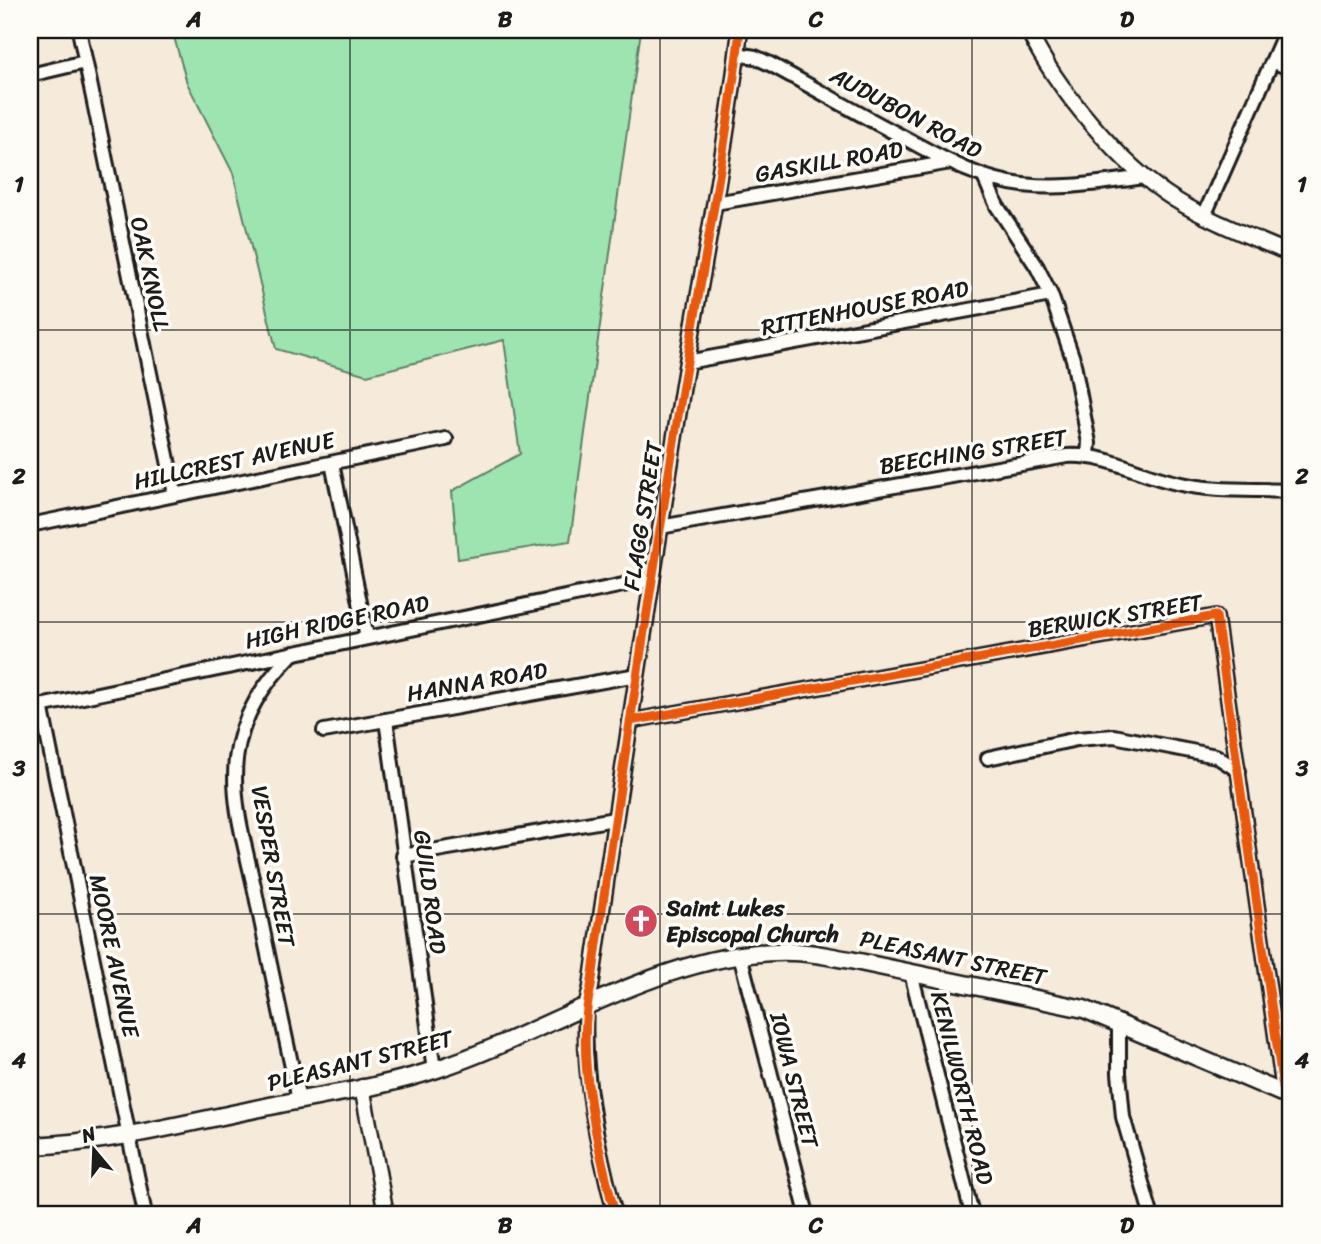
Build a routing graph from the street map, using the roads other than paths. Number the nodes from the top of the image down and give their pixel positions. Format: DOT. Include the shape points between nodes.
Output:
graph roads {
  1 [pos="79,30"];
  2 [pos="740,30"];
  3 [pos="1028,30"];
  4 [pos="1286,30"];
  5 [pos="737,54"];
  6 [pos="1272,61"];
  7 [pos="85,62"];
  8 [pos="1291,69"];
  9 [pos="30,75"];
  10 [pos="951,162"];
  11 [pos="984,177"];
  12 [pos="1145,177"];
  13 [pos="715,203"];
  14 [pos="1204,216"];
  15 [pos="1291,254"];
  16 [pos="1051,295"];
  17 [pos="687,362"];
  18 [pos="446,439"];
  19 [pos="1088,455"];
  20 [pos="332,463"];
  21 [pos="1291,491"];
  22 [pos="174,494"];
  23 [pos="30,525"];
  24 [pos="660,527"];
  25 [pos="652,579"];
  26 [pos="367,637"];
  27 [pos="293,653"];
  28 [pos="637,675"];
  29 [pos="35,706"];
  30 [pos="386,720"];
  31 [pos="630,721"];
  32 [pos="324,731"];
  33 [pos="988,758"];
  34 [pos="1239,771"];
  35 [pos="614,819"];
  36 [pos="403,856"];
  37 [pos="740,955"];
  38 [pos="911,973"];
  39 [pos="586,1008"];
  40 [pos="1119,1022"];
  41 [pos="434,1070"];
  42 [pos="362,1087"];
  43 [pos="1288,1096"];
  44 [pos="299,1100"];
  45 [pos="129,1135"];
  46 [pos="30,1146"];
  47 [pos="145,1214"];
  48 [pos="386,1214"];
  49 [pos="615,1214"];
  50 [pos="807,1214"];
  51 [pos="972,1214"];
  52 [pos="1150,1214"];
  1 -- 7 [label="street, OAK KNOLL"];
  2 -- 5 [label="street, FLAGG STREET"];
  3 -- 12 [label="street" via="1060,85"];
  4 -- 6 [label="street"];
  5 -- 10 [label="street, AUDUBON ROAD" via="770,64"];
  5 -- 13 [label="street, FLAGG STREET"];
  6 -- 8 [label="street"];
  6 -- 14 [label="street"];
  7 -- 9 [label="street"];
  7 -- 22 [label="street, OAK KNOLL"];
  10 -- 11 [label="street, AUDUBON ROAD"];
  10 -- 13 [label="street, GASKILL ROAD"];
  11 -- 12 [label="street, AUDUBON ROAD" via="1061,187"];
  11 -- 16 [label="street"];
  12 -- 14 [label="street"];
  13 -- 17 [label="street, FLAGG STREET"];
  14 -- 15 [label="street"];
  16 -- 17 [label="street, RITTENHOUSE ROAD"];
  16 -- 19 [label="street" via="1073,359"];
  17 -- 24 [label="street, FLAGG STREET"];
  18 -- 20 [label="street, HILLCREST AVENUE"];
  19 -- 21 [label="street, BEECHING STREET" via="1194,486"];
  19 -- 24 [label="street, BEECHING STREET" via="1048,458"];
  20 -- 22 [label="street, HILLCREST AVENUE"];
  20 -- 26 [label="street"];
  22 -- 23 [label="street, HILLCREST AVENUE"];
  24 -- 25 [label="street, FLAGG STREET"];
  25 -- 26 [label="street, HIGH RIDGE ROAD"];
  25 -- 28 [label="street, FLAGG STREET"];
  26 -- 27 [label="street, HIGH RIDGE ROAD"];
  27 -- 29 [label="street, HIGH RIDGE ROAD"];
  27 -- 44 [label="street, VESPER STREET" via="252,706 242,732 236,772 239,814"];
  28 -- 30 [label="street, HANNA ROAD"];
  28 -- 31 [label="street, FLAGG STREET"];
  29 -- 45 [label="street, MOORE AVENUE"];
  30 -- 32 [label="street, HANNA ROAD"];
  30 -- 36 [label="street, GUILD ROAD"];
  31 -- 34 [label="street, BERWICK STREET" via="1216,616"];
  31 -- 35 [label="street, FLAGG STREET"];
  33 -- 34 [label="street" via="1114,736 1216,756"];
  34 -- 43 [label="street, BERWICK STREET"];
  35 -- 36 [label="street"];
  35 -- 39 [label="street, FLAGG STREET"];
  36 -- 41 [label="street, GUILD ROAD"];
  37 -- 38 [label="main road, PLEASANT STREET" via="812,953"];
  37 -- 39 [label="main road, PLEASANT STREET" via="679,969"];
  37 -- 50 [label="street, IOWA STREET"];
  38 -- 40 [label="main road, PLEASANT STREET" via="1074,1007"];
  38 -- 51 [label="street, KENILWORTH ROAD"];
  39 -- 41 [label="main road, PLEASANT STREET"];
  39 -- 49 [label="street" via="592,1107"];
  40 -- 43 [label="main road, PLEASANT STREET"];
  40 -- 52 [label="street" via="1123,1117"];
  41 -- 42 [label="main road, PLEASANT STREET"];
  42 -- 44 [label="main road, PLEASANT STREET"];
  42 -- 48 [label="street"];
  44 -- 45 [label="main road, PLEASANT STREET"];
  45 -- 46 [label="main road, PLEASANT STREET"];
  45 -- 47 [label="street, MOORE AVENUE"];
}
